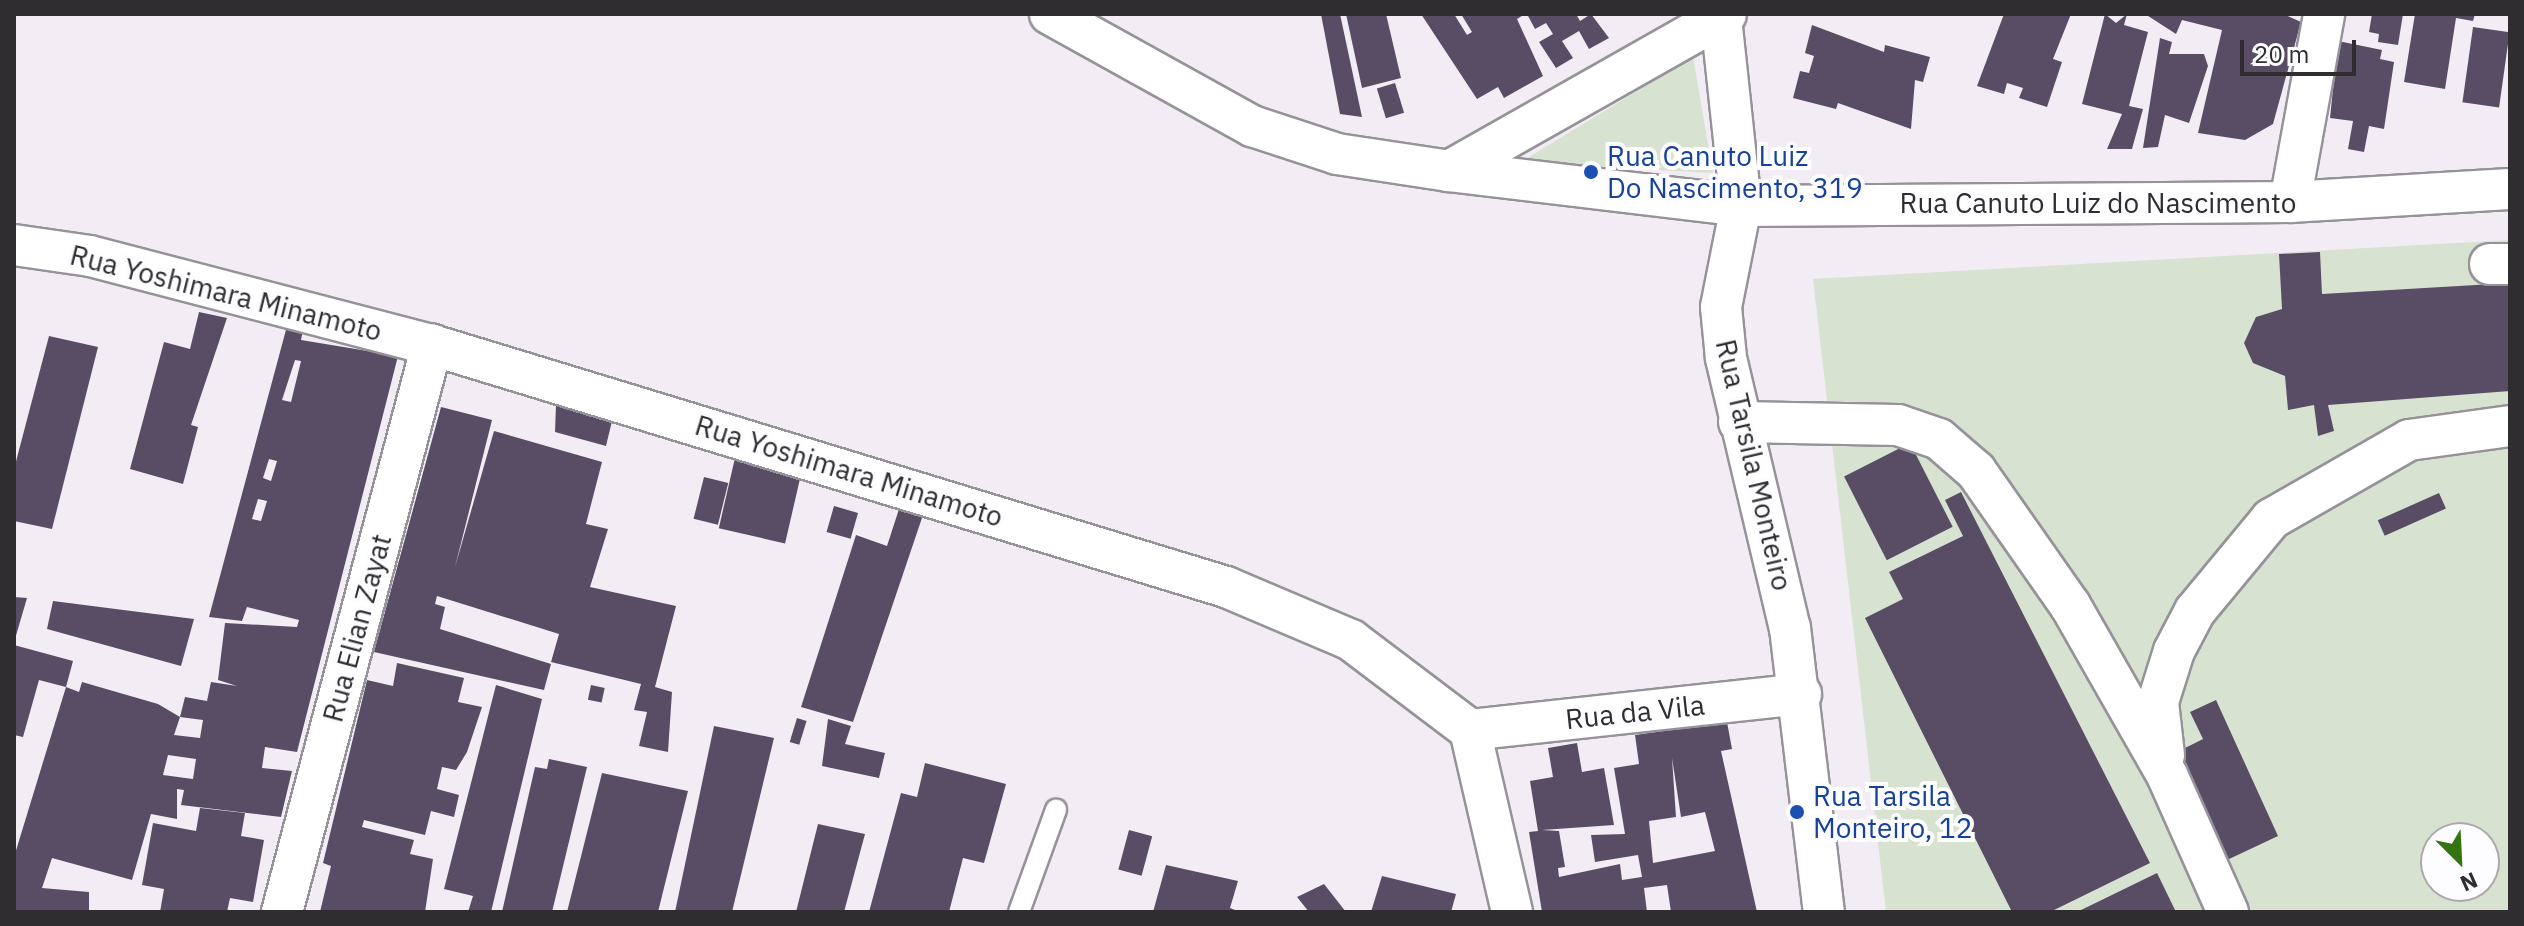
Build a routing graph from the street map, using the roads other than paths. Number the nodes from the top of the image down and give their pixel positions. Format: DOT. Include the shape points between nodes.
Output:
graph roads {
  1 [pos="1050,14"];
  2 [pos="2324,14"];
  3 [pos="1724,16"];
  4 [pos="1449,171"];
  5 [pos="2510,189"];
  6 [pos="2290,202"];
  7 [pos="1741,206"];
  8 [pos="14,245"];
  9 [pos="432,345"];
  10 [pos="1739,422"];
  11 [pos="2510,426"];
  12 [pos="1801,694"];
  13 [pos="1470,730"];
  14 [pos="2167,775"];
  15 [pos="1056,810"];
  16 [pos="282,912"];
  17 [pos="1019,912"];
  18 [pos="1512,912"];
  19 [pos="1824,912"];
  20 [pos="2228,912"];
  1 -- 4 [label="street, Rua Canuto Luiz do Nascimento" via="1252,126 1337,154"];
  2 -- 6 [label="street"];
  3 -- 4 [label="street"];
  3 -- 7 [label="street, Rua Tarsila Monteiro"];
  4 -- 7 [label="street, Rua Canuto Luiz do Nascimento"];
  5 -- 6 [label="street, Rua Canuto Luiz do Nascimento"];
  6 -- 7 [label="street, Rua Canuto Luiz do Nascimento"];
  7 -- 10 [label="street, Rua Tarsila Monteiro" via="1721,307"];
  8 -- 9 [label="street, Rua Yoshimara Minamoto" via="90,256"];
  9 -- 13 [label="street, Rua Yoshimara Minamoto" via="1226,587 1351,640"];
  9 -- 16 [label="street, Rua Elian Zayat"];
  10 -- 12 [label="street, Rua Tarsila Monteiro" via="1777,560"];
  10 -- 14 [label="street" via="1898,425 1939,439 1976,471 2070,605"];
  11 -- 14 [label="street" via="2409,440 2271,519 2195,611 2174,651 2158,702"];
  12 -- 13 [label="street, Rua da Vila"];
  12 -- 19 [label="street, Rua Tarsila Monteiro"];
  13 -- 18 [label="street"];
  14 -- 20 [label="street"];
  15 -- 17 [label="lane"];
}
